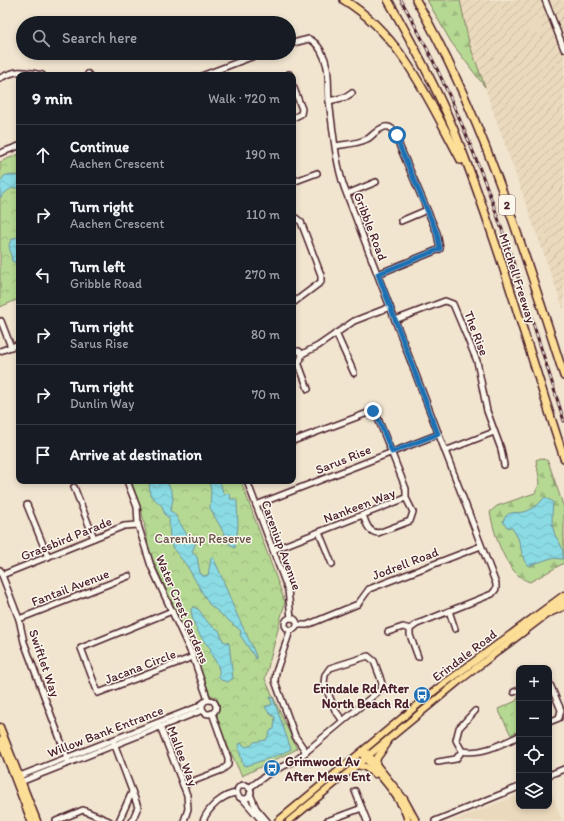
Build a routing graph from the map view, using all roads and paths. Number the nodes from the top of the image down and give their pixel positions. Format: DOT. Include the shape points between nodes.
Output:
graph roads {
  1 [pos="344,0"];
  2 [pos="388,0"];
  3 [pos="416,0"];
  4 [pos="545,0"];
  5 [pos="296,42"];
  6 [pos="564,49"];
  7 [pos="244,60"];
  8 [pos="29,72"];
  9 [pos="212,72"];
  10 [pos="0,78"];
  11 [pos="352,93"];
  12 [pos="296,94"];
  13 [pos="329,101"];
  14 [pos="296,117"];
  15 [pos="336,146"];
  16 [pos="16,147"];
  17 [pos="0,153"];
  18 [pos="317,173"];
  19 [pos="296,181"];
  20 [pos="376,182"];
  21 [pos="475,187"];
  22 [pos="347,194"];
  23 [pos="427,210"];
  24 [pos="296,218"];
  25 [pos="401,221"];
  26 [pos="378,274"];
  27 [pos="296,301"];
  28 [pos="390,307"];
  29 [pos="395,320"];
  30 [pos="1,322"];
  31 [pos="336,333"];
  32 [pos="16,345"];
  33 [pos="11,347"];
  34 [pos="296,350"];
  35 [pos="0,351"];
  36 [pos="302,354"];
  37 [pos="296,362"];
  38 [pos="354,373"];
  39 [pos="564,376"];
  40 [pos="308,389"];
  41 [pos="494,432"];
  42 [pos="438,434"];
  43 [pos="296,440"];
  44 [pos="445,451"];
  45 [pos="392,452"];
  46 [pos="564,458"];
  47 [pos="504,465"];
  48 [pos="128,484"];
  49 [pos="248,484"];
  50 [pos="74,487"];
  51 [pos="406,498"];
  52 [pos="27,505"];
  53 [pos="256,505"];
  54 [pos="363,515"];
  55 [pos="138,525"];
  56 [pos="319,532"];
  57 [pos="94,538"];
  58 [pos="481,546"];
  59 [pos="273,550"];
  60 [pos="48,557"];
  61 [pos="332,564"];
  62 [pos="1,572"];
  63 [pos="129,576"];
  64 [pos="564,595"];
  65 [pos="564,601"];
  66 [pos="564,606"];
  67 [pos="172,611"];
  68 [pos="448,611"];
  69 [pos="546,614"];
  70 [pos="19,618"];
  71 [pos="291,618"];
  72 [pos="298,625"];
  73 [pos="410,629"];
  74 [pos="455,629"];
  75 [pos="290,631"];
  76 [pos="388,632"];
  77 [pos="193,657"];
  78 [pos="418,657"];
  79 [pos="552,689"];
  80 [pos="206,701"];
  81 [pos="203,710"];
  82 [pos="476,711"];
  83 [pos="212,713"];
  84 [pos="343,721"];
  85 [pos="552,721"];
  86 [pos="160,725"];
  87 [pos="0,727"];
  88 [pos="393,735"];
  89 [pos="517,737"];
  90 [pos="0,740"];
  91 [pos="114,743"];
  92 [pos="462,751"];
  93 [pos="306,752"];
  94 [pos="364,754"];
  95 [pos="68,760"];
  96 [pos="438,762"];
  97 [pos="356,765"];
  98 [pos="376,765"];
  99 [pos="564,770"];
  100 [pos="552,774"];
  101 [pos="381,779"];
  102 [pos="17,780"];
  103 [pos="183,785"];
  104 [pos="249,788"];
  105 [pos="516,788"];
  106 [pos="356,791"];
  107 [pos="132,792"];
  108 [pos="236,793"];
  109 [pos="250,794"];
  110 [pos="243,799"];
  111 [pos="362,808"];
  112 [pos="441,818"];
  113 [pos="31,821"];
  114 [pos="37,821"];
  115 [pos="56,821"];
  116 [pos="109,821"];
  117 [pos="119,821"];
  118 [pos="132,821"];
  119 [pos="184,821"];
  120 [pos="203,821"];
  121 [pos="262,821"];
  122 [pos="267,821"];
  123 [pos="278,821"];
  124 [pos="289,821"];
  125 [pos="327,821"];
  126 [pos="367,821"];
  127 [pos="408,821"];
  128 [pos="416,821"];
  129 [pos="429,821"];
  130 [pos="435,821"];
  1 -- 21 [label="highway" via="379,28 405,59"];
  2 -- 21 [label="highway, Mitchell Freeway / 2" via="441,102"];
  3 -- 39 [label="highway, Mitchell Freeway / 2" via="438,40 473,116 514,224"];
  4 -- 6 [label="street"];
  5 -- 13 [label="street, Gribble Road" via="306,39 316,44 323,55 327,67"];
  7 -- 9 [label="street"];
  8 -- 10 [label="street" via="10,72"];
  11 -- 13 [label="street"];
  12 -- 14 [label="street" via="302,109 302,114"];
  13 -- 15 [label="street, Gribble Road"];
  15 -- 22 [label="street, Gribble Road" via="339,172"];
  15 -- 23 [label="street" via="361,141 386,127 392,128 396,132"];
  16 -- 17 [label="street"];
  18 -- 19 [label="street"];
  20 -- 22 [label="street"];
  21 -- 46 [label="highway, Mitchell Freeway / 2"];
  22 -- 26 [label="street, Gribble Road"];
  23 -- 25 [label="street"];
  23 -- 26 [label="street" via="437,233 440,249"];
  24 -- 27 [label="street" via="301,222 321,275 321,282"];
  26 -- 28 [label="street, Gribble Road"];
  28 -- 29 [label="street, Gribble Road"];
  28 -- 31 [label="street" via="354,321"];
  29 -- 41 [label="street, The Rise" via="443,302 452,302 477,361"];
  29 -- 42 [label="street, Gribble Road"];
  30 -- 33 [label="street"];
  31 -- 36 [label="street"];
  31 -- 38 [label="street"];
  32 -- 33 [label="street"];
  33 -- 35 [label="street"];
  34 -- 36 [label="street"];
  36 -- 37 [label="street" via="301,360"];
  37 -- 40 [label="street"];
  41 -- 44 [label="street"];
  41 -- 47 [label="street"];
  42 -- 44 [label="street, Gribble Road"];
  42 -- 45 [label="street, Sarus Rise"];
  43 -- 45 [label="street, Nankeen Way" via="373,411"];
  44 -- 58 [label="street, Gribble Road"];
  45 -- 51 [label="street, Nankeen Way" via="406,489"];
  45 -- 53 [label="street, Sarus Rise"];
  48 -- 55 [label="street, Water Crest Gardens" via="137,507"];
  49 -- 53 [label="street, Careniup Avenue"];
  50 -- 57 [label="street"];
  51 -- 54 [label="street, Nankeen Way"];
  51 -- 54 [label="street" via="413,512 410,520 378,533 369,529"];
  52 -- 60 [label="street"];
  53 -- 59 [label="street, Careniup Avenue"];
  54 -- 56 [label="street, Nankeen Way"];
  55 -- 57 [label="street, Grassbird Parade" via="124,526"];
  55 -- 67 [label="street, Water Crest Gardens" via="151,566"];
  56 -- 59 [label="street, Nankeen Way"];
  56 -- 61 [label="street"];
  57 -- 60 [label="street, Grassbird Parade"];
  58 -- 68 [label="street, Gribble Road" via="496,584 495,591"];
  58 -- 72 [label="street, Jodrell Road" via="369,589 358,604 307,624"];
  59 -- 71 [label="street, Careniup Avenue" via="290,594"];
  60 -- 62 [label="street, Grassbird Parade"];
  62 -- 70 [label="street, Swiftlet Way"];
  63 -- 70 [label="street, Fantail Avenue"];
  64 -- 94 [label="main road, Erindale Road" via="437,689"];
  65 -- 69 [label="main road, Erindale Road"];
  66 -- 69 [label="highway"];
  67 -- 77 [label="street, Water Crest Gardens"];
  67 -- 77 [label="street, Jacana Circle" via="81,648 98,693"];
  68 -- 73 [label="street"];
  68 -- 74 [label="street"];
  69 -- 88 [label="main road, Erindale Road"];
  70 -- 95 [label="street, Swiftlet Way" via="24,642"];
  71 -- 72 [label="street" via="295,619"];
  71 -- 75 [label="street" via="285,624"];
  72 -- 75 [label="street"];
  73 -- 76 [label="street" via="403,627"];
  73 -- 78 [label="street"];
  75 -- 93 [label="street" via="275,681 295,736"];
  77 -- 80 [label="street, Water Crest Gardens"];
  79 -- 85 [label="street" via="561,710 559,718"];
  80 -- 81 [label="street"];
  80 -- 83 [label="street" via="212,700 216,706"];
  80 -- 86 [label="street, Willow Bank Entrance"];
  81 -- 83 [label="street"];
  81 -- 86 [label="street, Willow Bank Entrance"];
  82 -- 92 [label="street" via="459,728 456,740"];
  83 -- 103 [label="street" via="228,758 228,765 222,770"];
  84 -- 84 [label="street" via="380,690 382,684 371,657 362,656 330,668 325,675 324,683 335,710"];
  84 -- 93 [label="street"];
  86 -- 91 [label="street, Willow Bank Entrance"];
  86 -- 103 [label="street, Mallee Way"];
  87 -- 102 [label="main road"];
  88 -- 94 [label="main road, Erindale Road"];
  88 -- 98 [label="main road" via="377,758"];
  89 -- 92 [label="street" via="495,747 469,753"];
  90 -- 102 [label="main road"];
  91 -- 95 [label="street, Willow Bank Entrance"];
  91 -- 107 [label="street"];
  92 -- 96 [label="street" via="456,760"];
  93 -- 104 [label="street" via="290,765 272,772"];
  94 -- 97 [label="main road"];
  94 -- 98 [label="main road"];
  94 -- 101 [label="main road"];
  94 -- 123 [label="main road"];
  95 -- 102 [label="street, Willow Bank Entrance"];
  97 -- 101 [label="main road" via="365,767"];
  97 -- 124 [label="main road"];
  98 -- 128 [label="main road" via="404,799"];
  99 -- 100 [label="street"];
  101 -- 127 [label="main road" via="402,806"];
  102 -- 113 [label="main road"];
  102 -- 114 [label="main road"];
  103 -- 119 [label="street, Mallee Way" via="188,809"];
  104 -- 108 [label="street" via="241,785"];
  104 -- 109 [label="street"];
  105 -- 112 [label="street"];
  106 -- 111 [label="street"];
  107 -- 117 [label="street"];
  107 -- 118 [label="street" via="138,807"];
  108 -- 110 [label="street"];
  108 -- 120 [label="street" via="224,797"];
  109 -- 110 [label="street" via="248,798"];
  109 -- 122 [label="street" via="256,808"];
  110 -- 121 [label="street"];
  111 -- 125 [label="street"];
  111 -- 126 [label="street"];
  112 -- 129 [label="street"];
  112 -- 130 [label="street"];
  115 -- 116 [label="street" via="83,810"];
}
